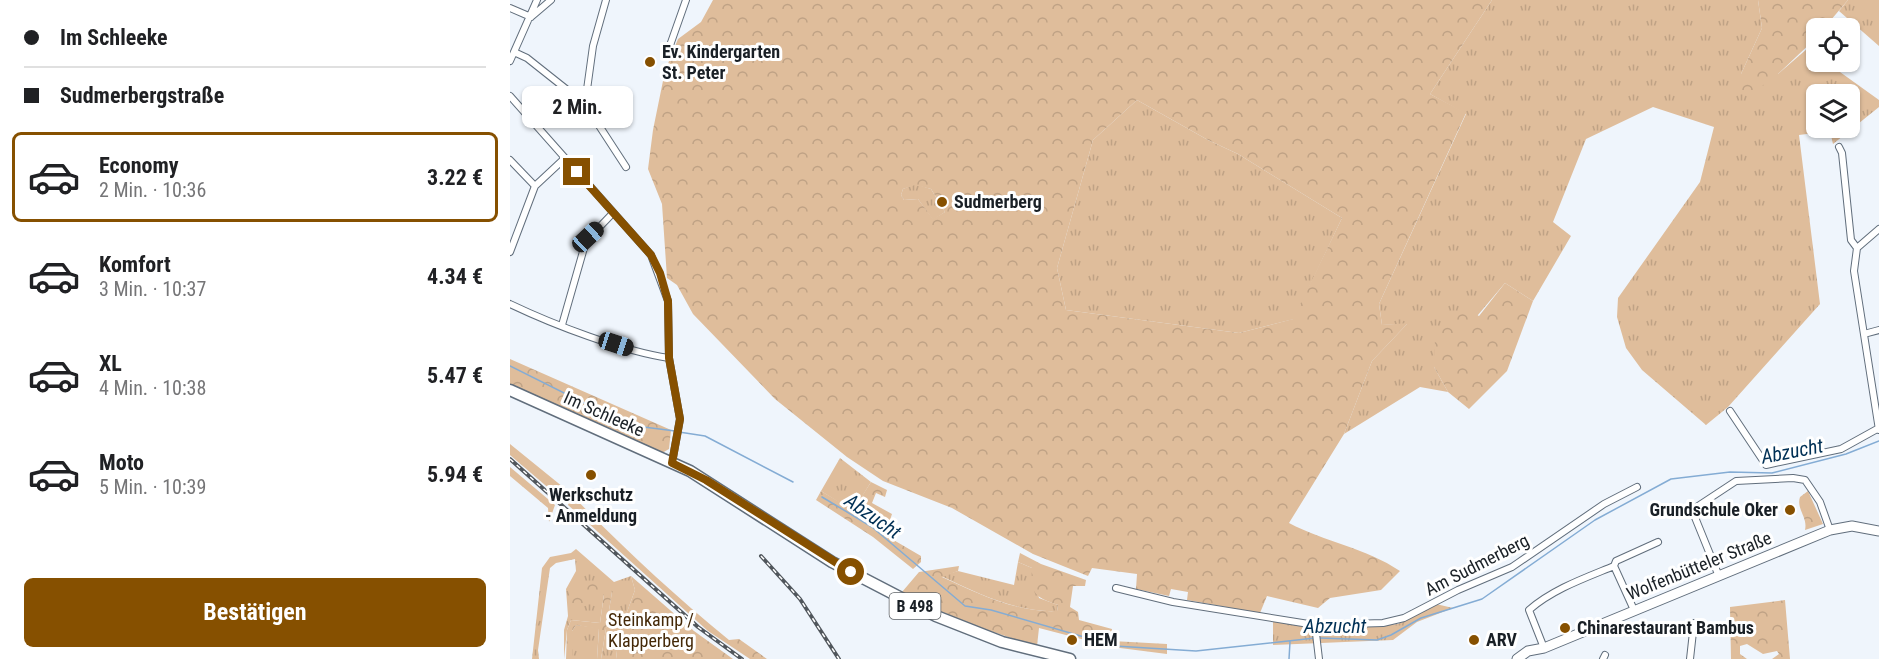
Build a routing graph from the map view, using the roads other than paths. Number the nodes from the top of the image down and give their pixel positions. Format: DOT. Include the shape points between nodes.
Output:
graph roads {
  1 [pos="537,0"];
  2 [pos="551,0"];
  3 [pos="606,0"];
  4 [pos="686,0"];
  5 [pos="510,8"];
  6 [pos="531,17"];
  7 [pos="668,51"];
  8 [pos="514,52"];
  9 [pos="510,61"];
  10 [pos="510,96"];
  11 [pos="585,104"];
  12 [pos="1839,147"];
  13 [pos="565,158"];
  14 [pos="510,160"];
  15 [pos="626,167"];
  16 [pos="535,186"];
  17 [pos="614,213"];
  18 [pos="1879,229"];
  19 [pos="1857,248"];
  20 [pos="510,252"];
  21 [pos="510,304"];
  22 [pos="562,325"];
  23 [pos="1879,330"];
  24 [pos="1864,334"];
  25 [pos="669,358"];
  26 [pos="510,390"];
  27 [pos="1730,411"];
  28 [pos="1879,429"];
  29 [pos="672,463"];
  30 [pos="1637,487"];
  31 [pos="1830,530"];
  32 [pos="1879,531"];
  33 [pos="1658,542"];
  34 [pos="1614,566"];
  35 [pos="1718,574"];
  36 [pos="1116,588"];
  37 [pos="1634,610"];
  38 [pos="1694,623"];
  39 [pos="1316,628"];
  40 [pos="1544,648"];
  41 [pos="1534,651"];
  42 [pos="1070,659"];
  43 [pos="1319,659"];
  44 [pos="1516,659"];
  45 [pos="1522,659"];
  46 [pos="1690,659"];
  1 -- 6 [label="street"];
  2 -- 6 [label="street"];
  3 -- 11 [label="street" via="593,46"];
  4 -- 7 [label="street"];
  5 -- 6 [label="street"];
  6 -- 8 [label="street"];
  8 -- 9 [label="street"];
  8 -- 11 [label="street"];
  10 -- 13 [label="street"];
  11 -- 15 [label="street"];
  12 -- 19 [label="street" via="1851,240"];
  13 -- 16 [label="street"];
  13 -- 17 [label="street"];
  14 -- 16 [label="street"];
  16 -- 20 [label="street"];
  17 -- 22 [label="street" via="588,237"];
  17 -- 25 [label="street" via="651,255 660,273 669,310"];
  18 -- 19 [label="street"];
  19 -- 24 [label="street" via="1854,271"];
  21 -- 22 [label="street"];
  22 -- 25 [label="street" via="649,355"];
  23 -- 24 [label="street"];
  24 -- 28 [label="street"];
  25 -- 29 [label="street" via="680,426"];
  26 -- 29 [label="main road, Im Schleeke / B 498"];
  27 -- 28 [label="street" via="1766,465 1841,449"];
  29 -- 42 [label="main road, Im Schleeke / B 498" via="893,595 979,634"];
  30 -- 39 [label="street, Am Sudmerberg" via="1604,504 1512,567 1404,618"];
  31 -- 32 [label="main road, Wolfenbütteler Straße" via="1852,526"];
  31 -- 35 [label="main road, Wolfenbütteler Straße"];
  31 -- 35 [label="street" via="1820,502 1805,480 1736,481 1692,510"];
  33 -- 34 [label="street" via="1616,561"];
  34 -- 37 [label="street"];
  34 -- 40 [label="street" via="1545,598 1529,610"];
  35 -- 37 [label="main road, Wolfenbütteler Straße"];
  36 -- 39 [label="street, Am Sudmerberg"];
  37 -- 40 [label="main road, Wolfenbütteler Straße"];
  38 -- 46 [label="street"];
  39 -- 43 [label="street"];
  40 -- 41 [label="main road, Wolfenbütteler Straße"];
  41 -- 44 [label="main road, Wolfenbütteler Straße"];
  41 -- 45 [label="main road, Wolfenbütteler Straße"];
}
